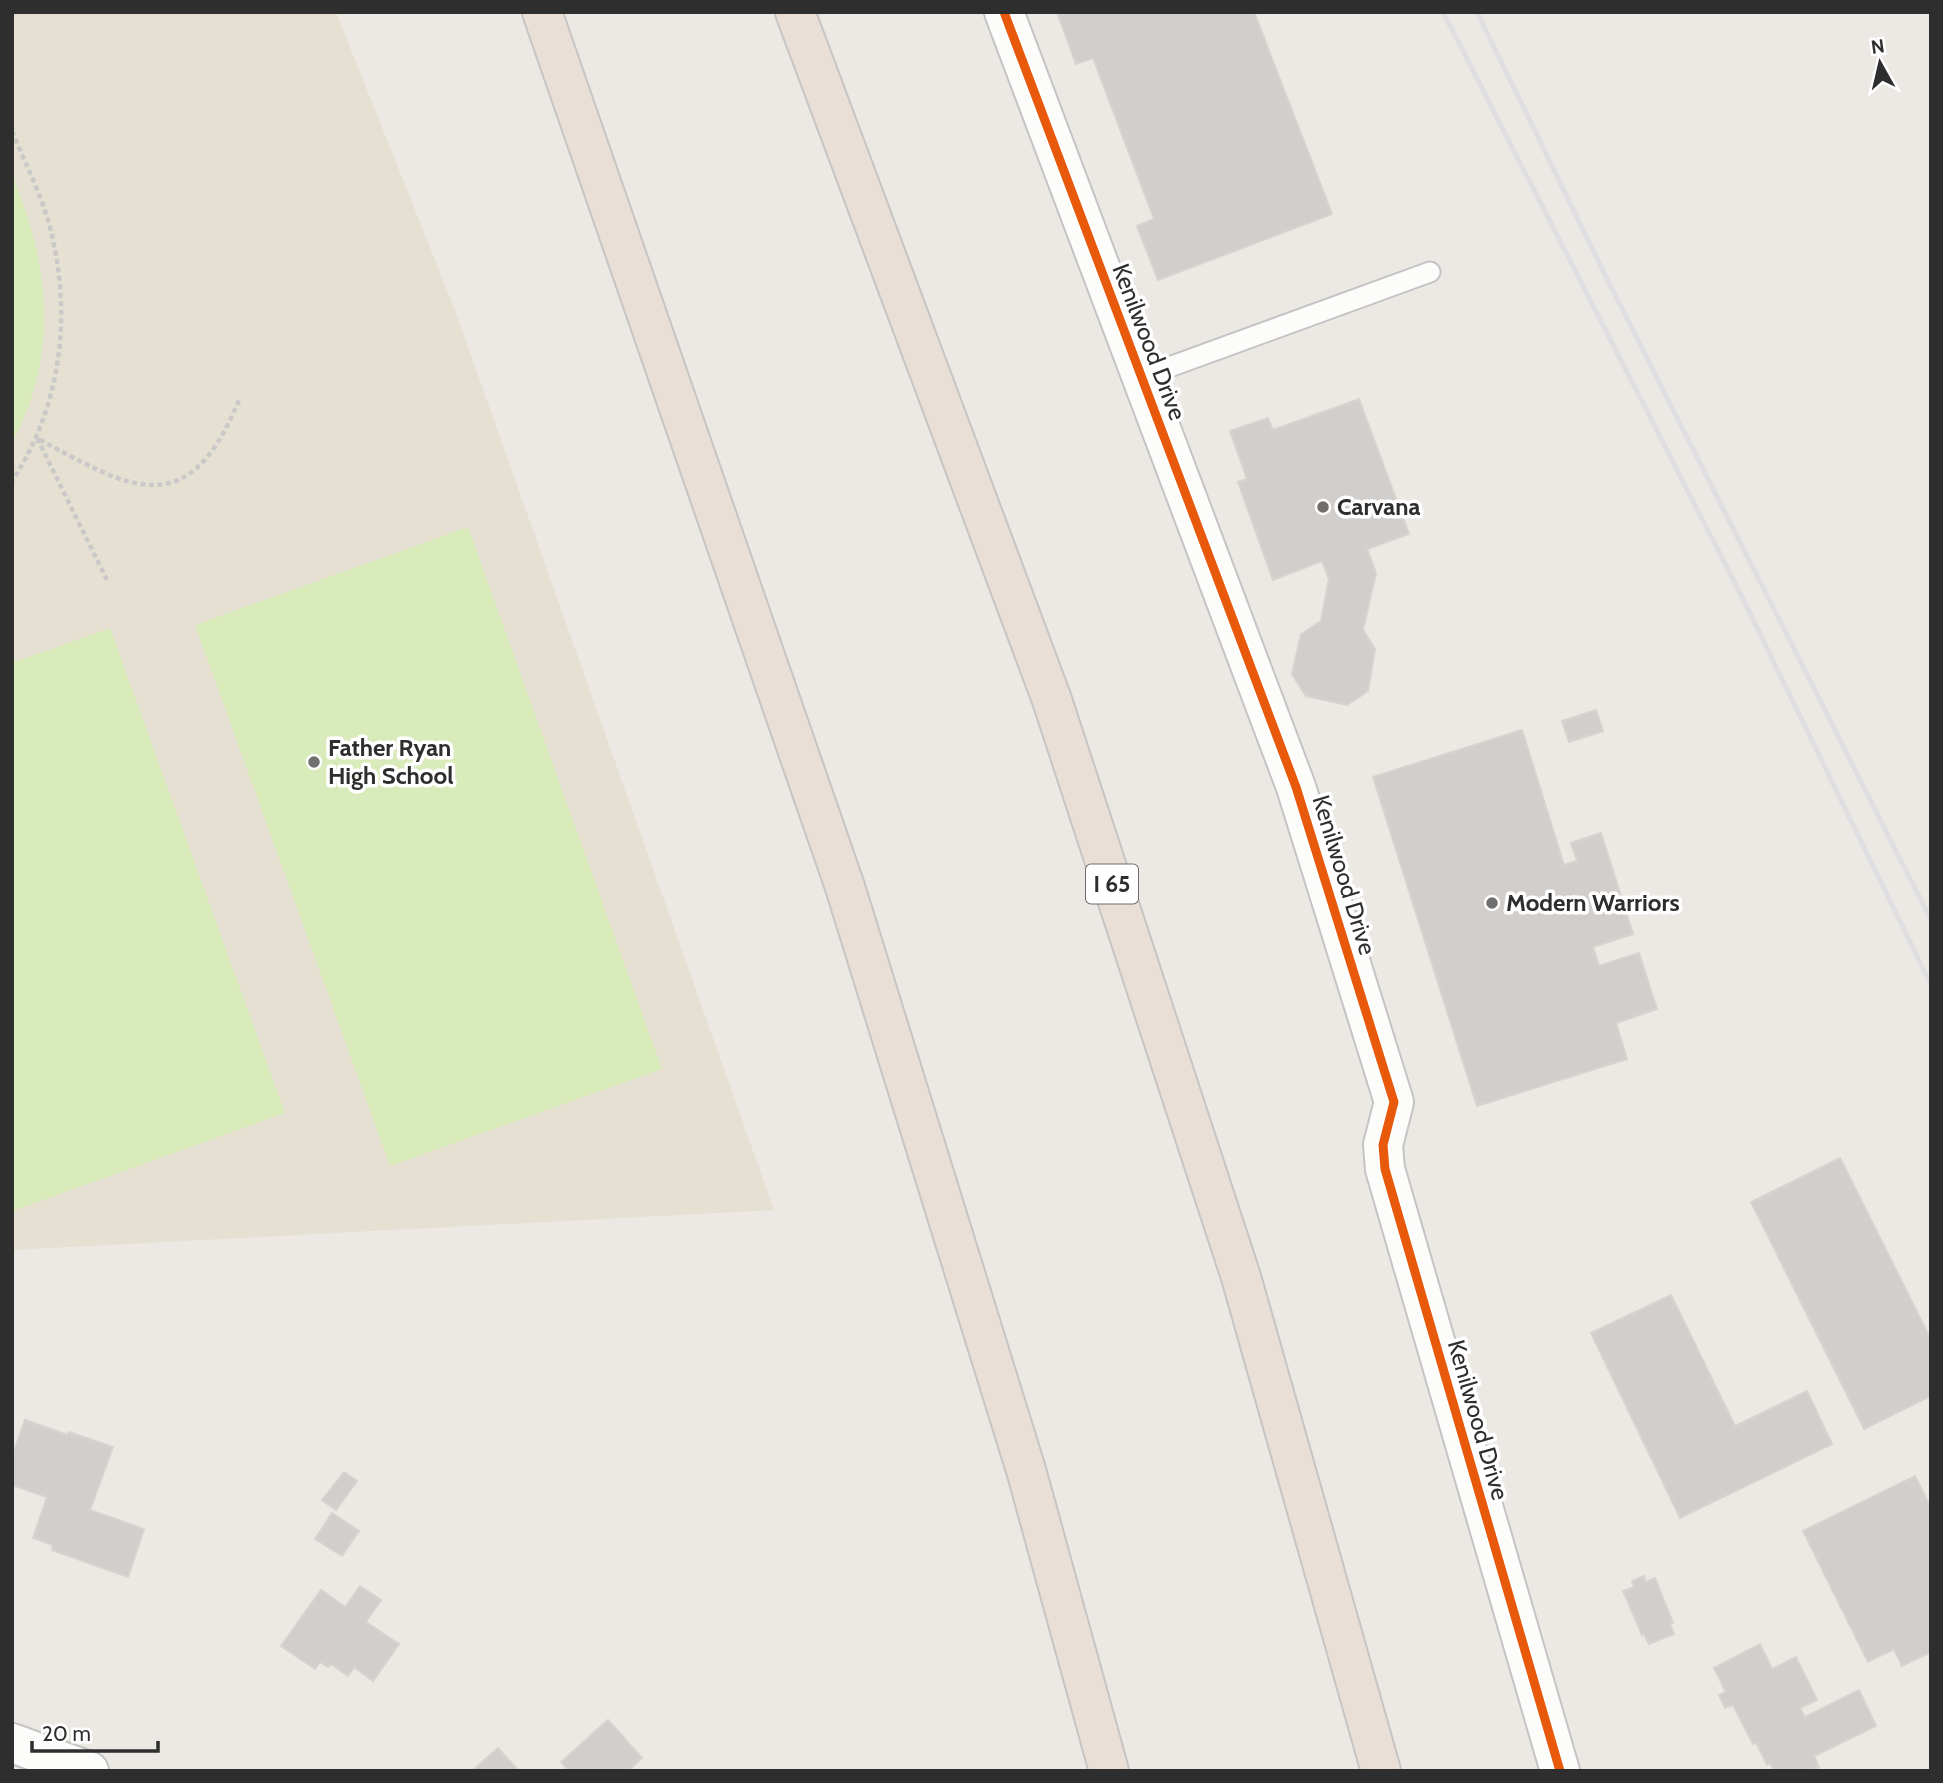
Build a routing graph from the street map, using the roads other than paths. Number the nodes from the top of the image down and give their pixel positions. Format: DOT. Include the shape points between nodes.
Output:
graph roads {
  1 [pos="542,12"];
  2 [pos="795,12"];
  3 [pos="1004,12"];
  4 [pos="1430,272"];
  5 [pos="1142,377"];
  6 [pos="12,1743"];
  7 [pos="89,1771"];
  8 [pos="1109,1771"];
  9 [pos="1381,1771"];
  10 [pos="1560,1771"];
  1 -- 8 [label="highway" via="845,887 1026,1470"];
  2 -- 9 [label="highway, I 65" via="1052,700 1241,1277"];
  3 -- 5 [label="street, Kenilwood Drive"];
  4 -- 5 [label="lane"];
  5 -- 10 [label="street, Kenilwood Drive" via="1296,787 1394,1102 1383,1145 1385,1169"];
  6 -- 7 [label="street"];
}
